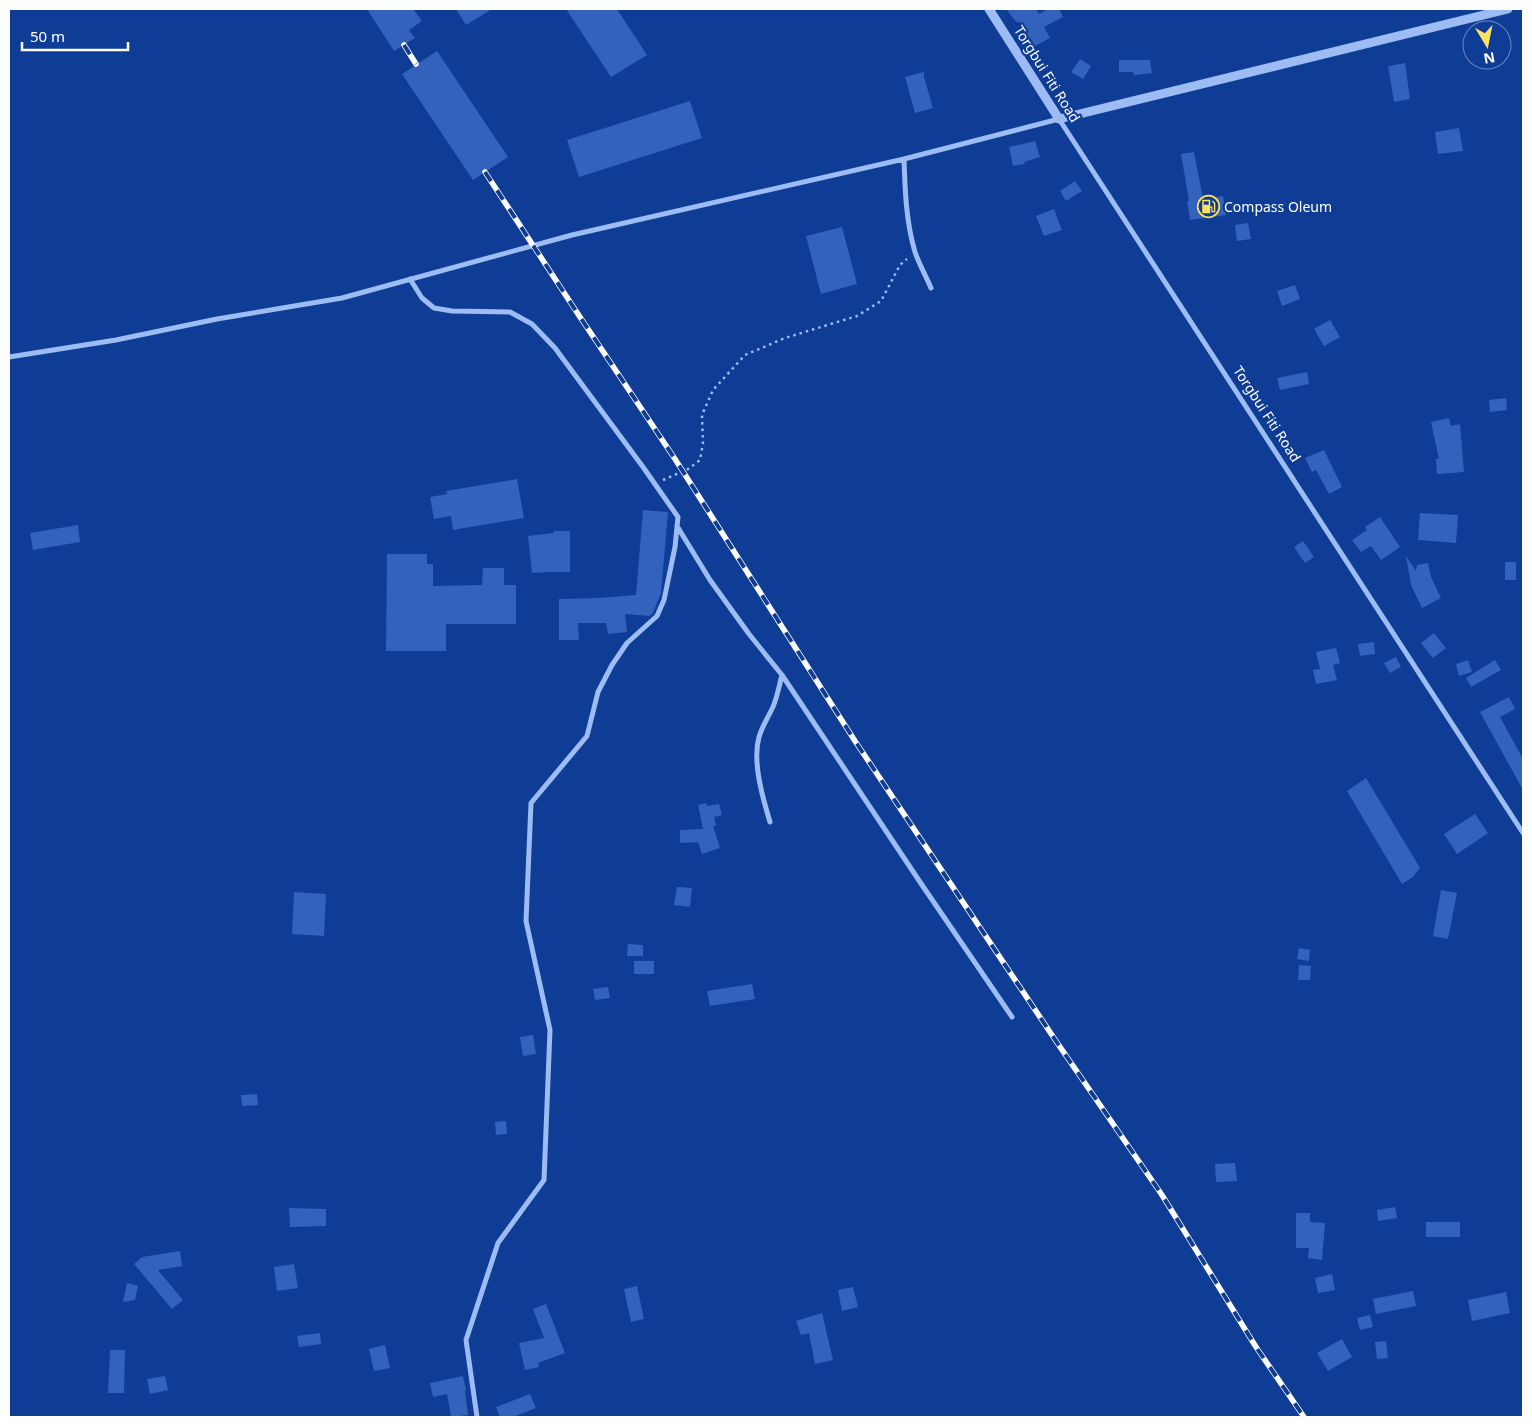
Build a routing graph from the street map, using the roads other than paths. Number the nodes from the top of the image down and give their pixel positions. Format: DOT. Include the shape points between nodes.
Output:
graph roads {
  1 [pos="989,9"];
  2 [pos="1508,9"];
  3 [pos="1059,119"];
  4 [pos="904,159"];
  5 [pos="410,279"];
  6 [pos="931,288"];
  7 [pos="9,357"];
  8 [pos="677,525"];
  9 [pos="782,675"];
  10 [pos="770,822"];
  11 [pos="1523,833"];
  12 [pos="1012,1017"];
  13 [pos="477,1417"];
  1 -- 3 [label="street, Torgbui Fiti Road"];
  2 -- 3 [label="street"];
  3 -- 4 [label="street"];
  3 -- 11 [label="street, Torgbui Fiti Road"];
  4 -- 5 [label="street" via="572,235"];
  4 -- 6 [label="street" via="909,228"];
  5 -- 7 [label="street" via="342,298"];
  5 -- 8 [label="street" via="422,298 434,308 510,312 532,324 555,348 655,484 678,517"];
  8 -- 9 [label="street" via="710,580"];
  8 -- 13 [label="street" via="664,600 657,616 627,643 612,665 598,692 587,736 531,802 526,921 550,1030 544,1180 498,1243 466,1340"];
  9 -- 10 [label="street" via="773,708 758,740 761,792"];
  9 -- 12 [label="street"];
}
